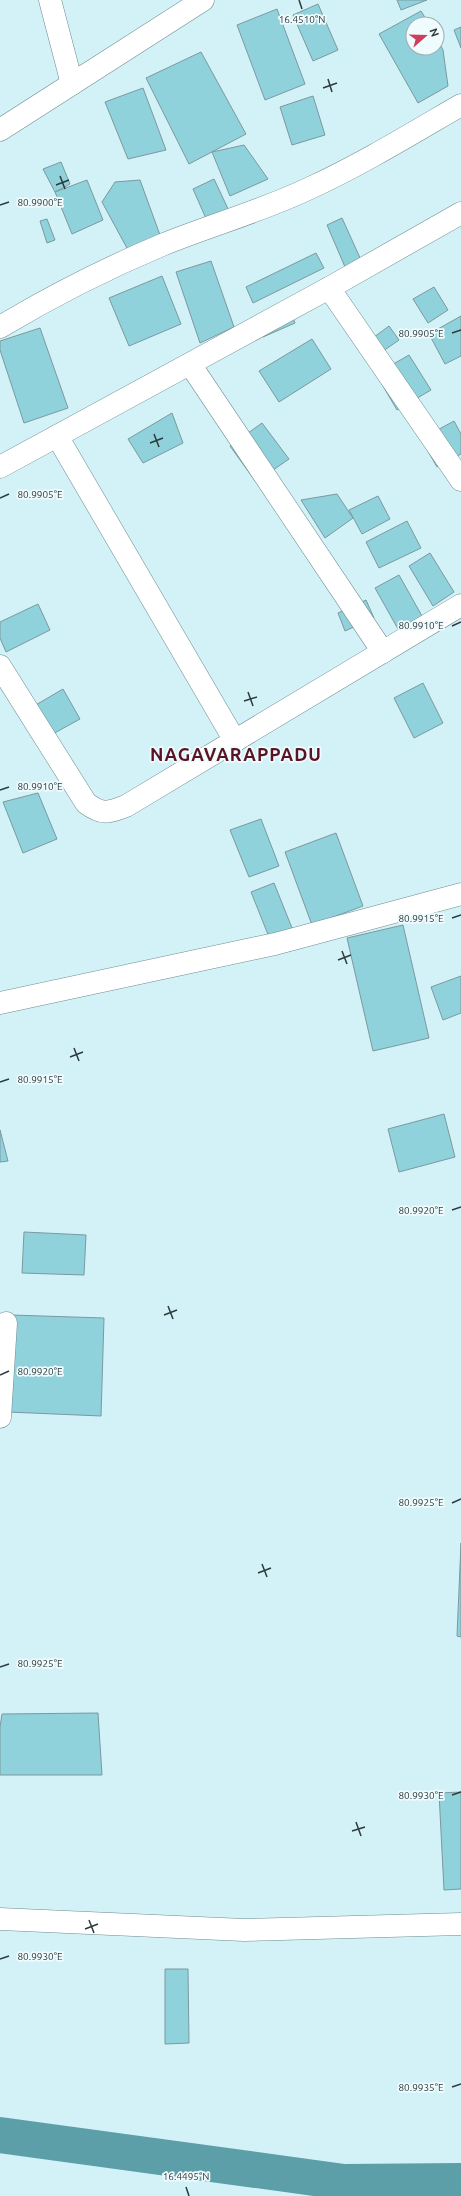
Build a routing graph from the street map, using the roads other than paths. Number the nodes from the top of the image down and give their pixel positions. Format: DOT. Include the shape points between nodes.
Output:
graph roads {
  1 [pos="50,0"];
  2 [pos="203,0"];
  3 [pos="72,84"];
  4 [pos="461,105"];
  5 [pos="0,130"];
  6 [pos="461,213"];
  7 [pos="329,288"];
  8 [pos="0,327"];
  9 [pos="190,364"];
  10 [pos="57,436"];
  11 [pos="0,467"];
  12 [pos="461,480"];
  13 [pos="461,605"];
  14 [pos="383,652"];
  15 [pos="0,666"];
  16 [pos="235,741"];
  17 [pos="461,894"];
  18 [pos="0,1003"];
  19 [pos="6,1323"];
  20 [pos="0,1417"];
  21 [pos="0,1920"];
  22 [pos="461,1924"];
  1 -- 3 [label="main road"];
  2 -- 3 [label="main road"];
  3 -- 5 [label="main road"];
  4 -- 8 [label="main road" via="379,153 309,189 163,245 112,268"];
  6 -- 7 [label="main road"];
  7 -- 9 [label="main road"];
  7 -- 12 [label="main road"];
  9 -- 10 [label="main road"];
  9 -- 14 [label="main road"];
  10 -- 11 [label="main road"];
  10 -- 16 [label="main road"];
  13 -- 14 [label="main road"];
  14 -- 16 [label="main road"];
  15 -- 16 [label="main road" via="86,803 97,811 109,812 126,806"];
  17 -- 18 [label="main road" via="275,944"];
  19 -- 20 [label="main road"];
  21 -- 22 [label="main road" via="244,1930"];
}
